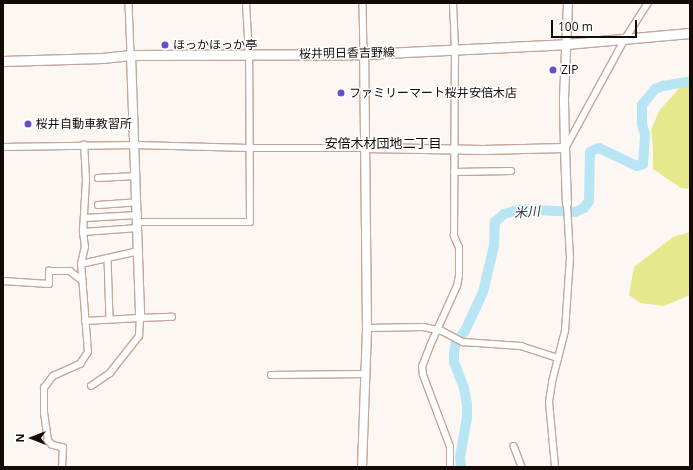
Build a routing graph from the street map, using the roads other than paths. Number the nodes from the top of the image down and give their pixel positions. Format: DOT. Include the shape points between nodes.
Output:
graph roads {
  1 [pos="129,3"];
  2 [pos="246,3"];
  3 [pos="363,3"];
  4 [pos="453,3"];
  5 [pos="568,3"];
  6 [pos="648,3"];
  7 [pos="690,34"];
  8 [pos="625,39"];
  9 [pos="566,44"];
  10 [pos="455,49"];
  11 [pos="132,54"];
  12 [pos="364,54"];
  13 [pos="249,55"];
  14 [pos="3,61"];
  15 [pos="84,145"];
  16 [pos="134,145"];
  17 [pos="3,147"];
  18 [pos="249,148"];
  19 [pos="365,148"];
  20 [pos="565,148"];
  21 [pos="453,150"];
  22 [pos="511,171"];
  23 [pos="454,172"];
  24 [pos="136,176"];
  25 [pos="98,178"];
  26 [pos="137,202"];
  27 [pos="568,204"];
  28 [pos="98,205"];
  29 [pos="84,218"];
  30 [pos="138,222"];
  31 [pos="83,232"];
  32 [pos="139,251"];
  33 [pos="108,258"];
  34 [pos="82,264"];
  35 [pos="3,281"];
  36 [pos="83,281"];
  37 [pos="140,318"];
  38 [pos="172,318"];
  39 [pos="110,319"];
  40 [pos="85,321"];
  41 [pos="367,328"];
  42 [pos="437,329"];
  43 [pos="558,358"];
  44 [pos="366,374"];
  45 [pos="271,375"];
  46 [pos="90,386"];
  47 [pos="514,446"];
  48 [pos="62,467"];
  49 [pos="362,467"];
  50 [pos="450,467"];
  51 [pos="522,467"];
  52 [pos="555,467"];
  1 -- 11 [label="street"];
  2 -- 13 [label="street"];
  3 -- 12 [label="street"];
  4 -- 10 [label="street"];
  5 -- 9 [label="street"];
  6 -- 8 [label="street"];
  7 -- 8 [label="main road, 桜井明日香吉野線"];
  8 -- 9 [label="main road, 桜井明日香吉野線"];
  8 -- 20 [label="street"];
  9 -- 10 [label="main road, 桜井明日香吉野線"];
  9 -- 20 [label="street"];
  10 -- 12 [label="main road, 桜井明日香吉野線"];
  10 -- 21 [label="street"];
  11 -- 13 [label="main road, 桜井明日香吉野線"];
  11 -- 14 [label="main road, 桜井明日香吉野線" via="102,58"];
  11 -- 16 [label="street"];
  12 -- 13 [label="main road, 桜井明日香吉野線"];
  12 -- 19 [label="street"];
  13 -- 18 [label="street"];
  15 -- 16 [label="street"];
  15 -- 17 [label="street"];
  15 -- 29 [label="street"];
  16 -- 18 [label="street"];
  16 -- 24 [label="street"];
  18 -- 19 [label="street"];
  18 -- 30 [label="street" via="250,222"];
  19 -- 21 [label="street"];
  19 -- 41 [label="street"];
  20 -- 21 [label="street"];
  20 -- 27 [label="street"];
  21 -- 23 [label="street"];
  22 -- 23 [label="street"];
  23 -- 42 [label="street" via="454,236 459,248 459,276"];
  24 -- 25 [label="street"];
  24 -- 26 [label="street"];
  26 -- 28 [label="street"];
  26 -- 30 [label="street"];
  27 -- 43 [label="street" via="569,273 565,331"];
  29 -- 30 [label="street"];
  29 -- 31 [label="street"];
  30 -- 31 [label="street"];
  30 -- 32 [label="street"];
  31 -- 34 [label="street"];
  32 -- 33 [label="street"];
  32 -- 37 [label="street"];
  33 -- 34 [label="street"];
  33 -- 39 [label="street"];
  34 -- 36 [label="street"];
  35 -- 36 [label="street" via="49,284 49,271 70,271"];
  36 -- 40 [label="street"];
  37 -- 38 [label="street"];
  37 -- 39 [label="street"];
  37 -- 46 [label="street" via="139,336 110,373"];
  39 -- 40 [label="street"];
  40 -- 48 [label="street" via="88,352 84,360 75,368 53,376 44,388 48,440 52,445 62,448"];
  41 -- 42 [label="street"];
  41 -- 44 [label="street"];
  42 -- 43 [label="street" via="463,342 521,346"];
  42 -- 50 [label="street" via="422,367 450,447"];
  43 -- 52 [label="street" via="549,402"];
  44 -- 45 [label="street"];
  44 -- 49 [label="street"];
  47 -- 51 [label="street"];
}
